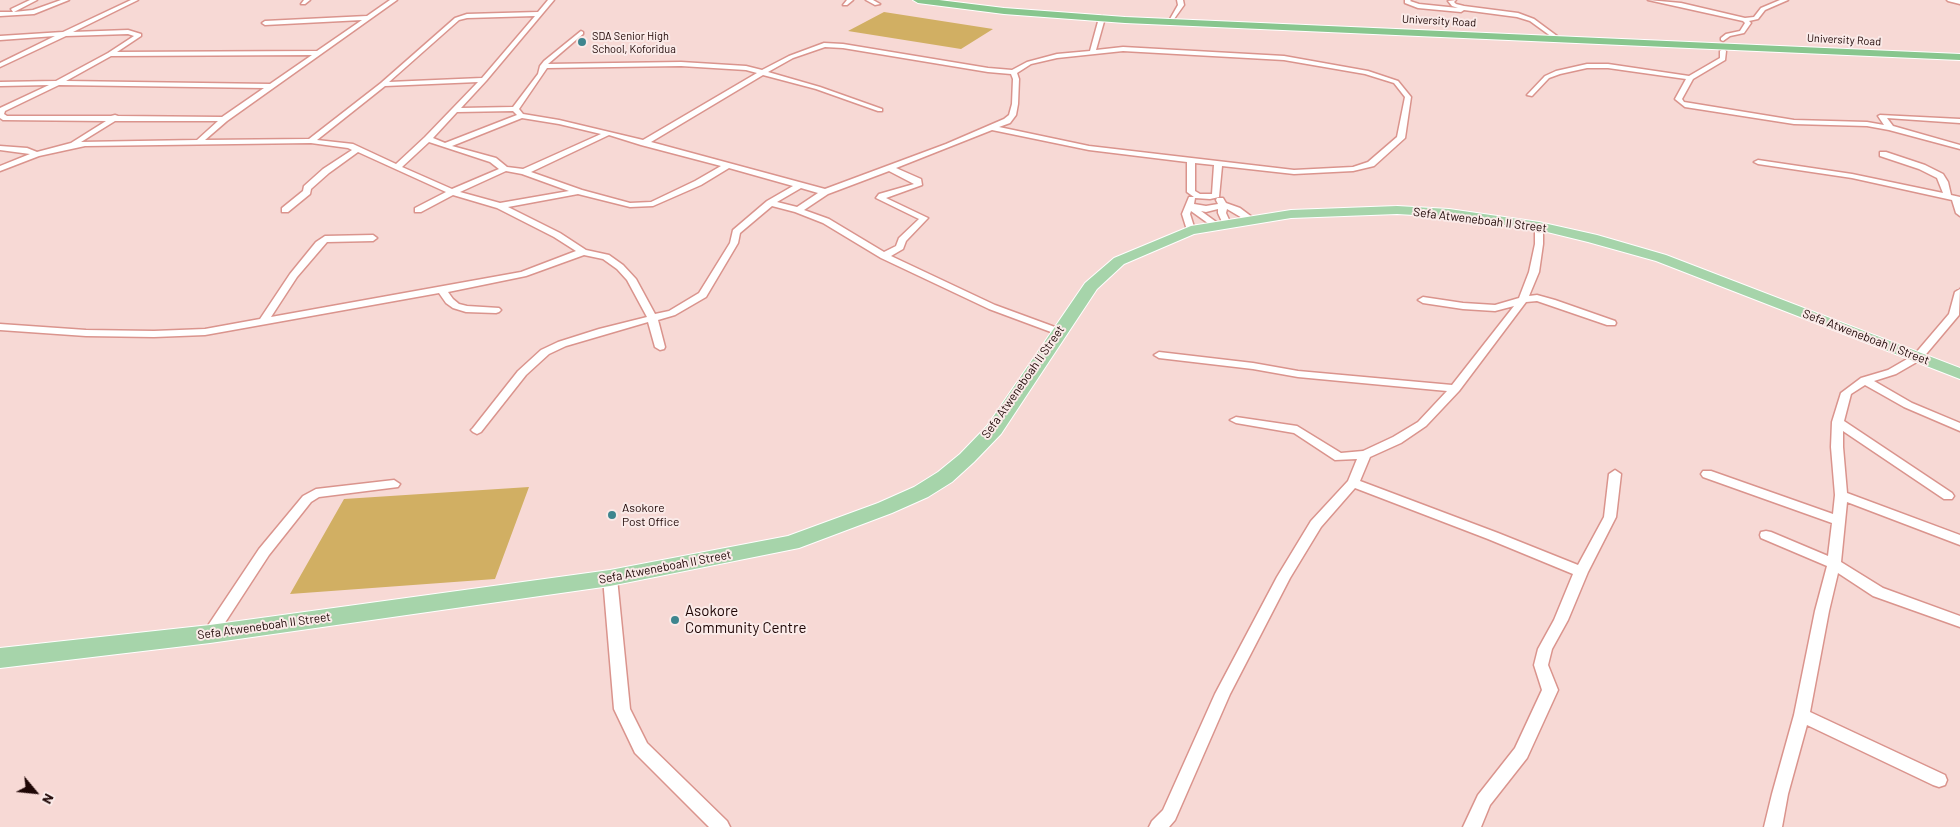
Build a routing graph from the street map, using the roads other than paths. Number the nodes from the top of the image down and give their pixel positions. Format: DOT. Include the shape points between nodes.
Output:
graph roads {
  1 [pos="34,0"];
  2 [pos="66,0"];
  3 [pos="135,0"];
  4 [pos="394,0"];
  5 [pos="551,0"];
  6 [pos="869,0"];
  7 [pos="918,0"];
  8 [pos="945,0"];
  9 [pos="1180,0"];
  10 [pos="1408,0"];
  11 [pos="1453,0"];
  12 [pos="1651,0"];
  13 [pos="1784,0"];
  14 [pos="1950,0"];
  15 [pos="1960,2"];
  16 [pos="877,4"];
  17 [pos="51,6"];
  18 [pos="13,10"];
  19 [pos="1478,11"];
  20 [pos="0,13"];
  21 [pos="537,14"];
  22 [pos="368,18"];
  23 [pos="1102,18"];
  24 [pos="1172,18"];
  25 [pos="1744,20"];
  26 [pos="1221,22"];
  27 [pos="265,23"];
  28 [pos="581,33"];
  29 [pos="63,34"];
  30 [pos="1554,36"];
  31 [pos="0,38"];
  32 [pos="1723,39"];
  33 [pos="1093,51"];
  34 [pos="1723,51"];
  35 [pos="317,53"];
  36 [pos="1960,53"];
  37 [pos="110,54"];
  38 [pos="1960,57"];
  39 [pos="0,65"];
  40 [pos="543,66"];
  41 [pos="1013,72"];
  42 [pos="762,73"];
  43 [pos="1690,78"];
  44 [pos="484,80"];
  45 [pos="57,82"];
  46 [pos="0,84"];
  47 [pos="383,84"];
  48 [pos="273,86"];
  49 [pos="1530,95"];
  50 [pos="515,109"];
  51 [pos="455,110"];
  52 [pos="880,110"];
  53 [pos="521,116"];
  54 [pos="115,117"];
  55 [pos="224,119"];
  56 [pos="1960,120"];
  57 [pos="992,128"];
  58 [pos="1890,128"];
  59 [pos="608,133"];
  60 [pos="428,139"];
  61 [pos="312,141"];
  62 [pos="198,143"];
  63 [pos="644,143"];
  64 [pos="68,146"];
  65 [pos="445,146"];
  66 [pos="1960,147"];
  67 [pos="0,148"];
  68 [pos="358,149"];
  69 [pos="36,154"];
  70 [pos="1883,154"];
  71 [pos="1191,160"];
  72 [pos="1758,162"];
  73 [pos="1218,163"];
  74 [pos="398,166"];
  75 [pos="727,166"];
  76 [pos="888,168"];
  77 [pos="0,169"];
  78 [pos="505,169"];
  79 [pos="524,172"];
  80 [pos="798,186"];
  81 [pos="452,192"];
  82 [pos="579,192"];
  83 [pos="825,192"];
  84 [pos="1193,194"];
  85 [pos="1216,194"];
  86 [pos="1955,198"];
  87 [pos="770,203"];
  88 [pos="1224,205"];
  89 [pos="500,206"];
  90 [pos="1190,206"];
  91 [pos="285,210"];
  92 [pos="418,210"];
  93 [pos="798,210"];
  94 [pos="1960,213"];
  95 [pos="1252,220"];
  96 [pos="1221,225"];
  97 [pos="1539,226"];
  98 [pos="1191,230"];
  99 [pos="373,238"];
  100 [pos="583,252"];
  101 [pos="884,256"];
  102 [pos="442,290"];
  103 [pos="1960,292"];
  104 [pos="1423,300"];
  105 [pos="1523,300"];
  106 [pos="496,310"];
  107 [pos="652,317"];
  108 [pos="263,322"];
  109 [pos="1612,323"];
  110 [pos="0,327"];
  111 [pos="1058,332"];
  112 [pos="660,347"];
  113 [pos="1159,355"];
  114 [pos="1918,357"];
  115 [pos="1960,374"];
  116 [pos="1865,380"];
  117 [pos="1455,389"];
  118 [pos="1236,420"];
  119 [pos="1838,422"];
  120 [pos="1960,427"];
  121 [pos="477,430"];
  122 [pos="1365,455"];
  123 [pos="1615,474"];
  124 [pos="1707,474"];
  125 [pos="1353,483"];
  126 [pos="394,484"];
  127 [pos="1840,495"];
  128 [pos="1948,496"];
  129 [pos="1838,521"];
  130 [pos="1766,535"];
  131 [pos="1960,540"];
  132 [pos="1834,564"];
  133 [pos="1581,572"];
  134 [pos="610,578"];
  135 [pos="1960,622"];
  136 [pos="210,634"];
  137 [pos="0,658"];
  138 [pos="1802,715"];
  139 [pos="1939,780"];
  140 [pos="721,827"];
  141 [pos="1158,827"];
  142 [pos="1472,827"];
  143 [pos="1773,827"];
  1 -- 18 [label="street"];
  2 -- 17 [label="street"];
  3 -- 29 [label="street"];
  4 -- 22 [label="street"];
  5 -- 21 [label="street"];
  6 -- 16 [label="street"];
  7 -- 23 [label="highway, University Road" via="1004,11"];
  8 -- 24 [label="highway, University Road" via="1036,10"];
  9 -- 24 [label="street" via="1181,5"];
  10 -- 19 [label="street" via="1418,6"];
  11 -- 19 [label="street" via="1450,1 1457,7"];
  12 -- 25 [label="street"];
  13 -- 25 [label="street" via="1762,10 1756,18"];
  14 -- 15 [label="street"];
  17 -- 18 [label="street"];
  17 -- 20 [label="street" via="34,12"];
  18 -- 20 [label="street"];
  19 -- 30 [label="street" via="1518,15 1532,20"];
  21 -- 44 [label="street"];
  21 -- 47 [label="street" via="460,18"];
  22 -- 27 [label="street"];
  22 -- 35 [label="street"];
  23 -- 26 [label="highway, University Road"];
  23 -- 33 [label="street"];
  24 -- 26 [label="highway, University Road"];
  25 -- 32 [label="street" via="1748,23 1742,32"];
  26 -- 30 [label="highway, University Road"];
  26 -- 38 [label="highway, University Road"];
  28 -- 40 [label="street"];
  29 -- 31 [label="street"];
  29 -- 37 [label="street" via="128,32 139,35"];
  29 -- 39 [label="street"];
  30 -- 36 [label="highway, University Road"];
  33 -- 41 [label="street" via="1029,63"];
  33 -- 73 [label="street" via="1123,49 1284,58 1366,72 1396,82 1408,97 1401,138 1371,164 1353,169 1294,172"];
  34 -- 43 [label="street" via="1722,59"];
  35 -- 37 [label="street"];
  35 -- 48 [label="street"];
  37 -- 45 [label="street"];
  40 -- 42 [label="street" via="681,64 739,67"];
  40 -- 50 [label="street" via="541,74"];
  41 -- 42 [label="street" via="824,45 791,57"];
  41 -- 57 [label="street" via="1016,78 1012,115"];
  42 -- 52 [label="street"];
  42 -- 63 [label="street"];
  43 -- 49 [label="street" via="1587,66 1547,77"];
  43 -- 58 [label="street" via="1678,99 1685,105 1794,122 1852,122"];
  44 -- 47 [label="street"];
  44 -- 51 [label="street"];
  45 -- 46 [label="street"];
  45 -- 48 [label="street"];
  45 -- 54 [label="street" via="2,110 0,115 6,118"];
  47 -- 61 [label="street"];
  48 -- 55 [label="street"];
  50 -- 51 [label="street"];
  50 -- 53 [label="street"];
  51 -- 60 [label="street"];
  53 -- 59 [label="street"];
  53 -- 65 [label="street"];
  54 -- 55 [label="street"];
  54 -- 64 [label="street"];
  55 -- 62 [label="street"];
  56 -- 58 [label="street" via="1882,116"];
  57 -- 71 [label="street" via="1089,148"];
  57 -- 76 [label="street"];
  58 -- 66 [label="street"];
  59 -- 63 [label="street"];
  59 -- 79 [label="street"];
  60 -- 65 [label="street"];
  60 -- 74 [label="street"];
  61 -- 62 [label="street"];
  61 -- 68 [label="street"];
  62 -- 64 [label="street"];
  63 -- 75 [label="street"];
  64 -- 69 [label="street"];
  65 -- 78 [label="street" via="493,160"];
  67 -- 69 [label="street"];
  68 -- 74 [label="street"];
  68 -- 91 [label="street" via="326,170"];
  69 -- 77 [label="street"];
  70 -- 86 [label="street" via="1940,176"];
  71 -- 73 [label="street"];
  71 -- 84 [label="street"];
  72 -- 86 [label="street" via="1852,176"];
  73 -- 85 [label="street"];
  74 -- 81 [label="street"];
  75 -- 80 [label="street"];
  75 -- 82 [label="street" via="653,204 630,205"];
  76 -- 83 [label="street"];
  76 -- 101 [label="street" via="918,181 918,185 880,198 924,218 902,240 900,247"];
  78 -- 79 [label="street"];
  78 -- 81 [label="street"];
  79 -- 82 [label="street"];
  80 -- 83 [label="street"];
  80 -- 87 [label="street"];
  81 -- 89 [label="street"];
  81 -- 92 [label="street"];
  82 -- 89 [label="street"];
  83 -- 93 [label="street"];
  84 -- 85 [label="street" via="1210,197"];
  84 -- 90 [label="street"];
  85 -- 88 [label="street"];
  86 -- 94 [label="street"];
  87 -- 93 [label="street"];
  87 -- 107 [label="street" via="736,232 734,243 703,295 672,313"];
  88 -- 90 [label="street"];
  88 -- 95 [label="street"];
  88 -- 96 [label="street"];
  89 -- 100 [label="street"];
  90 -- 96 [label="street"];
  90 -- 98 [label="street" via="1186,214"];
  93 -- 101 [label="street" via="826,221"];
  95 -- 96 [label="main road, Sefa Atweneboah II Street"];
  95 -- 97 [label="main road, Sefa Atweneboah II Street" via="1291,214 1397,210 1449,213"];
  96 -- 98 [label="main road, Sefa Atweneboah II Street"];
  97 -- 105 [label="street" via="1540,244 1534,272"];
  97 -- 114 [label="main road, Sefa Atweneboah II Street" via="1661,258"];
  98 -- 111 [label="main road, Sefa Atweneboah II Street" via="1138,251 1105,271"];
  99 -- 108 [label="street" via="325,239 294,276"];
  100 -- 102 [label="street" via="522,274"];
  100 -- 107 [label="street" via="606,257 620,267 631,279"];
  101 -- 111 [label="street" via="992,307"];
  102 -- 106 [label="street" via="456,306"];
  102 -- 108 [label="street"];
  103 -- 114 [label="street" via="1954,315"];
  104 -- 105 [label="street" via="1495,308"];
  105 -- 109 [label="street" via="1536,298 1552,302"];
  105 -- 117 [label="street"];
  107 -- 112 [label="street"];
  107 -- 121 [label="street" via="545,352 522,373"];
  108 -- 110 [label="street" via="205,332 154,334"];
  111 -- 134 [label="main road, Sefa Atweneboah II Street" via="994,430 945,477 920,492 886,508 791,542"];
  113 -- 117 [label="street" via="1298,374"];
  114 -- 115 [label="main road, Sefa Atweneboah II Street"];
  114 -- 116 [label="street" via="1892,372"];
  116 -- 119 [label="street" via="1846,393"];
  116 -- 120 [label="street" via="1908,405"];
  117 -- 122 [label="street" via="1422,424"];
  118 -- 122 [label="street" via="1297,430 1339,457"];
  119 -- 127 [label="street"];
  119 -- 128 [label="street"];
  122 -- 125 [label="street"];
  123 -- 133 [label="street" via="1610,517"];
  124 -- 129 [label="street"];
  125 -- 133 [label="street"];
  125 -- 141 [label="street" via="1316,524 1284,578 1223,694 1169,815"];
  126 -- 136 [label="street" via="316,494 307,498 264,552"];
  127 -- 129 [label="street"];
  127 -- 131 [label="street" via="1930,526"];
  129 -- 132 [label="street"];
  130 -- 132 [label="street"];
  132 -- 135 [label="street" via="1878,592"];
  132 -- 138 [label="street"];
  133 -- 142 [label="street" via="1561,620 1544,649 1541,666 1550,690 1521,753 1484,800"];
  134 -- 136 [label="main road, Sefa Atweneboah II Street"];
  134 -- 140 [label="street" via="622,709 641,748"];
  136 -- 137 [label="main road, Sefa Atweneboah II Street"];
  138 -- 139 [label="street"];
  138 -- 143 [label="street"];
}
